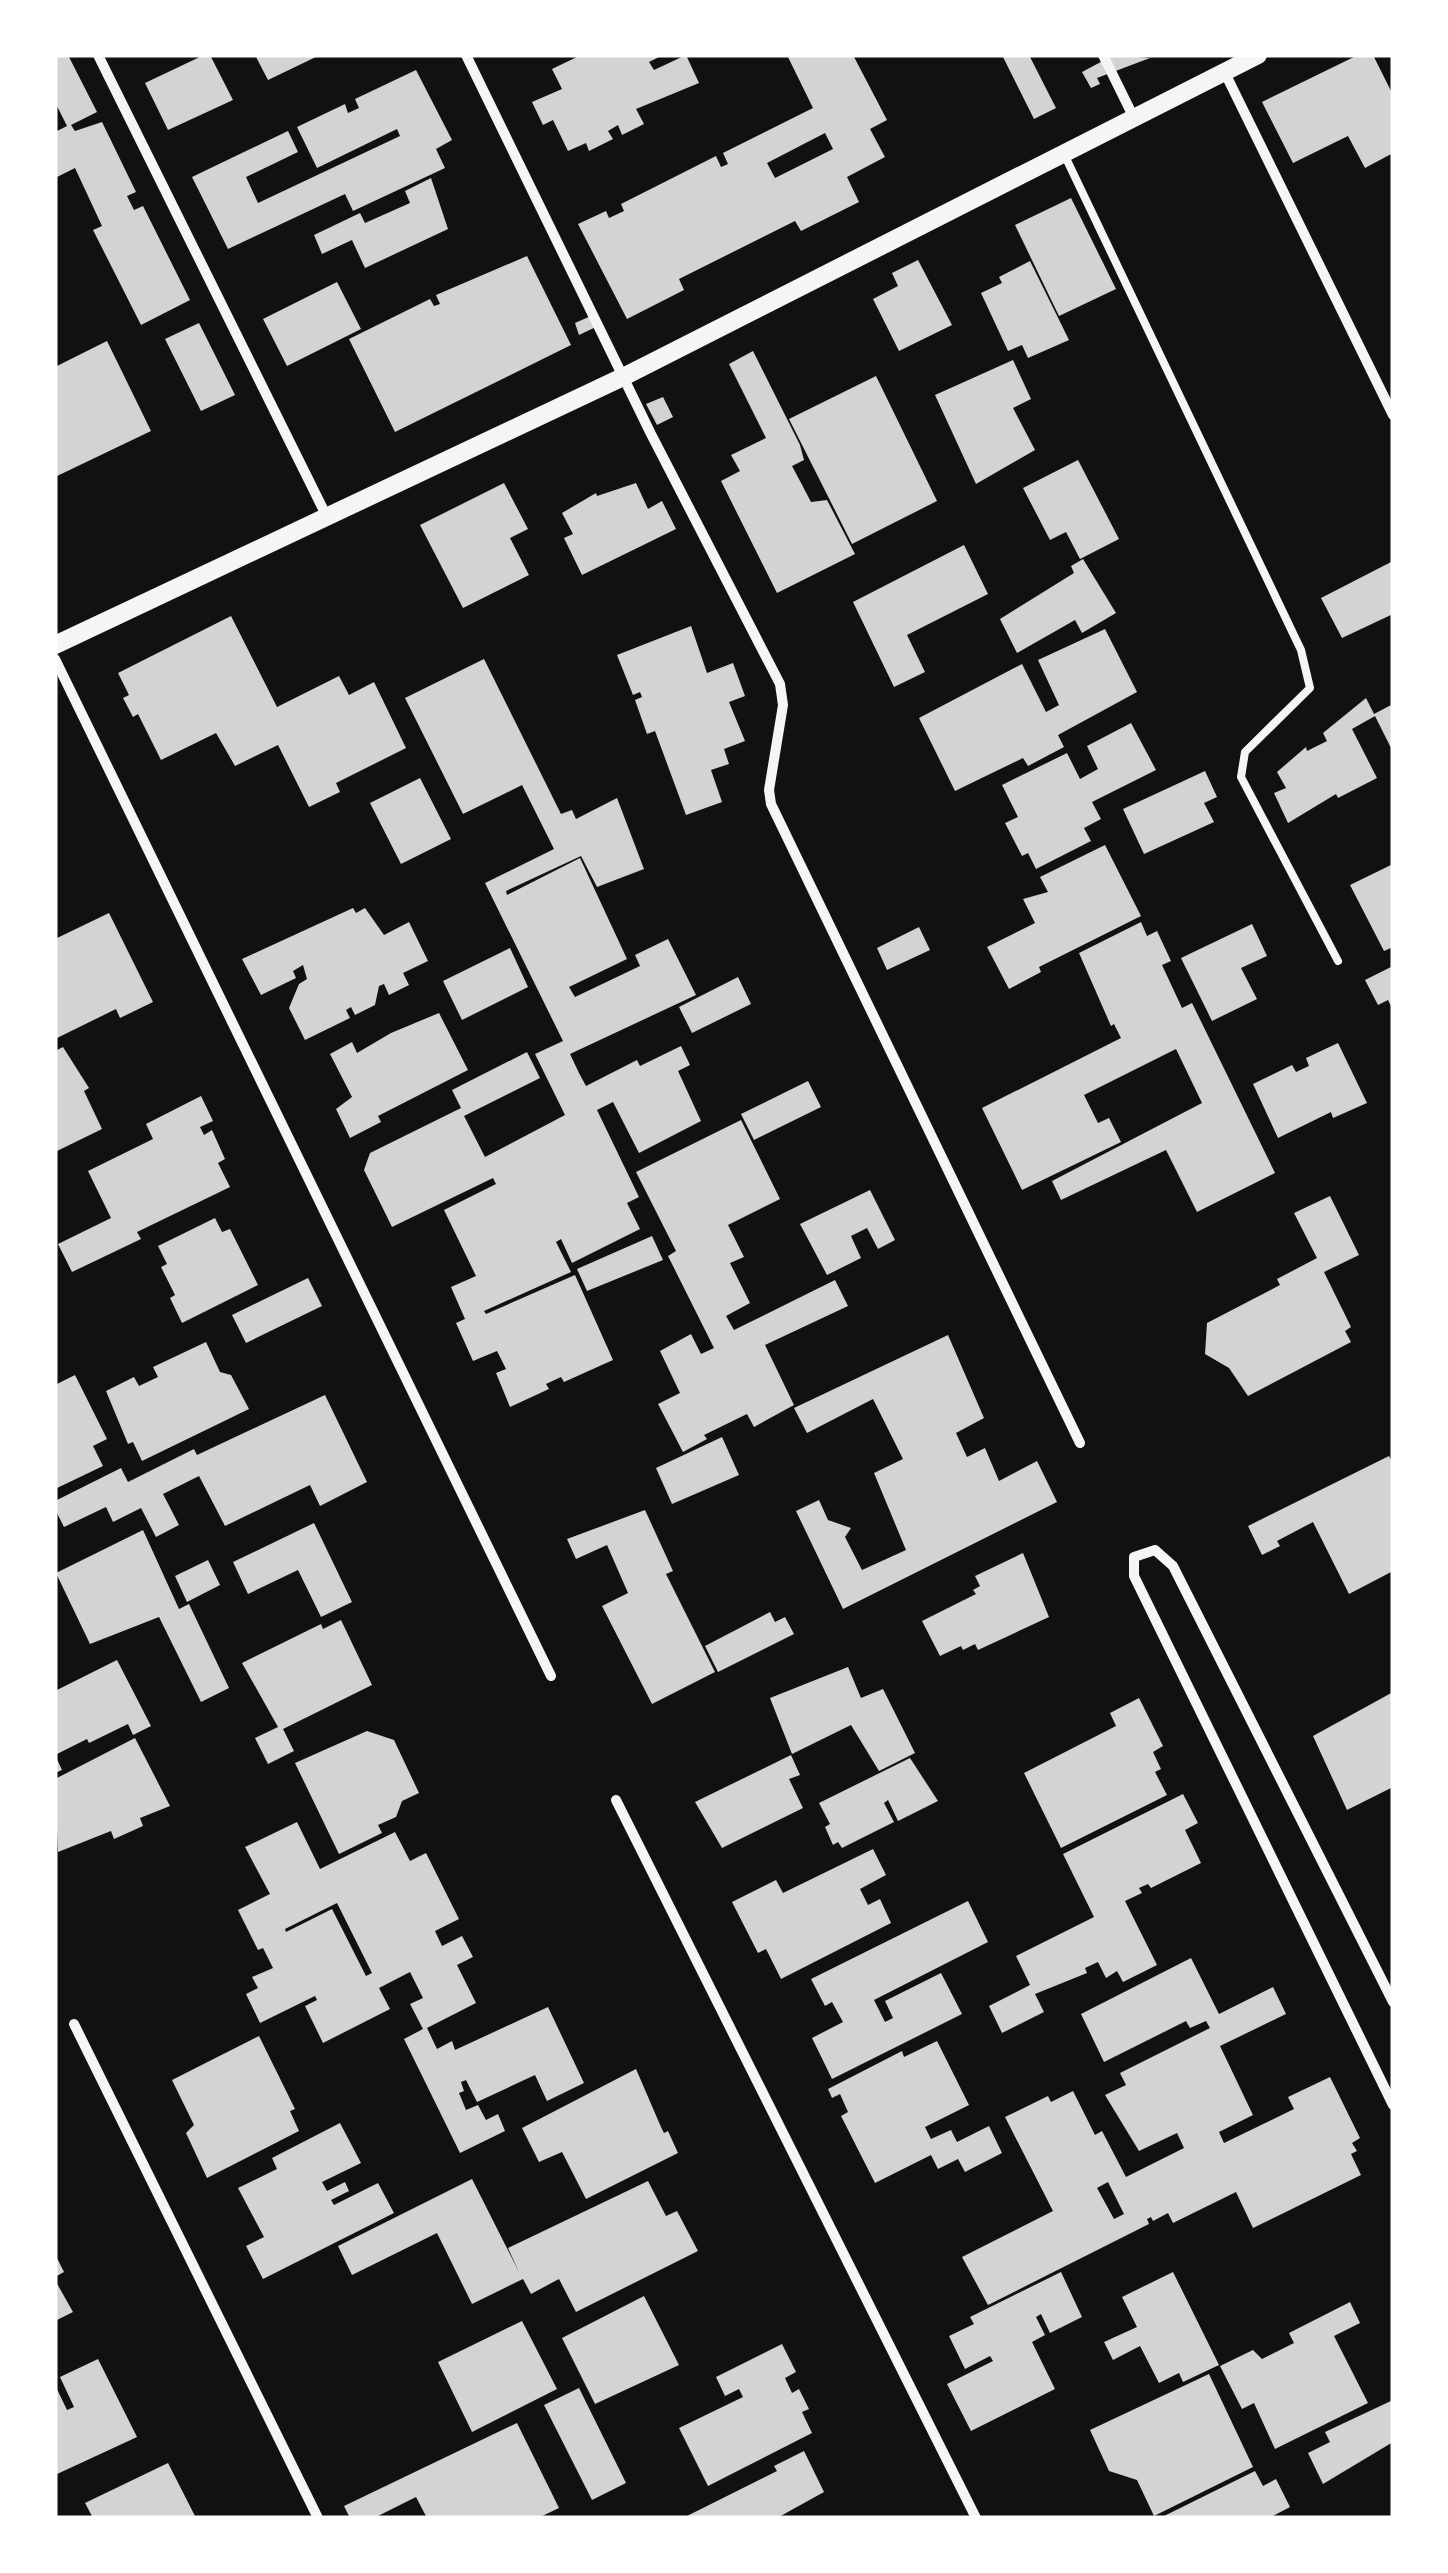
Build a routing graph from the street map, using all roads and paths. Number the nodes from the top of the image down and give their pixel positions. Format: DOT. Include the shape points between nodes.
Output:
graph roads {
  1 [pos="98,55"];
  2 [pos="466,55"];
  3 [pos="1103,55"];
  4 [pos="1258,55"];
  5 [pos="1224,71"];
  6 [pos="1134,118"];
  7 [pos="1064,154"];
  8 [pos="624,376"];
  9 [pos="1393,415"];
  10 [pos="327,517"];
  11 [pos="55,645"];
  12 [pos="55,659"];
  13 [pos="1338,961"];
  14 [pos="1080,1443"];
  15 [pos="551,1676"];
  16 [pos="616,1800"];
  17 [pos="1393,2002"];
  18 [pos="74,2024"];
  19 [pos="1388,2083"];
  20 [pos="1393,2105"];
  21 [pos="318,2518"];
  22 [pos="976,2518"];
  1 -- 10 [label="street"];
  2 -- 8 [label="street"];
  3 -- 6 [label="street"];
  4 -- 5 [label="street"];
  5 -- 6 [label="street"];
  5 -- 9 [label="street"];
  6 -- 7 [label="street"];
  7 -- 8 [label="street"];
  7 -- 13 [label="lane" via="1301,650 1310,688 1244,752 1241,776"];
  8 -- 10 [label="street"];
  8 -- 14 [label="street" via="780,684 771,804"];
  10 -- 11 [label="street"];
  12 -- 15 [label="street"];
  16 -- 22 [label="street"];
  17 -- 19 [label="street" via="1173,1566 1155,1550 1143,1550 1134,1556 1134,1576"];
  18 -- 21 [label="street"];
  19 -- 20 [label="street"];
}
